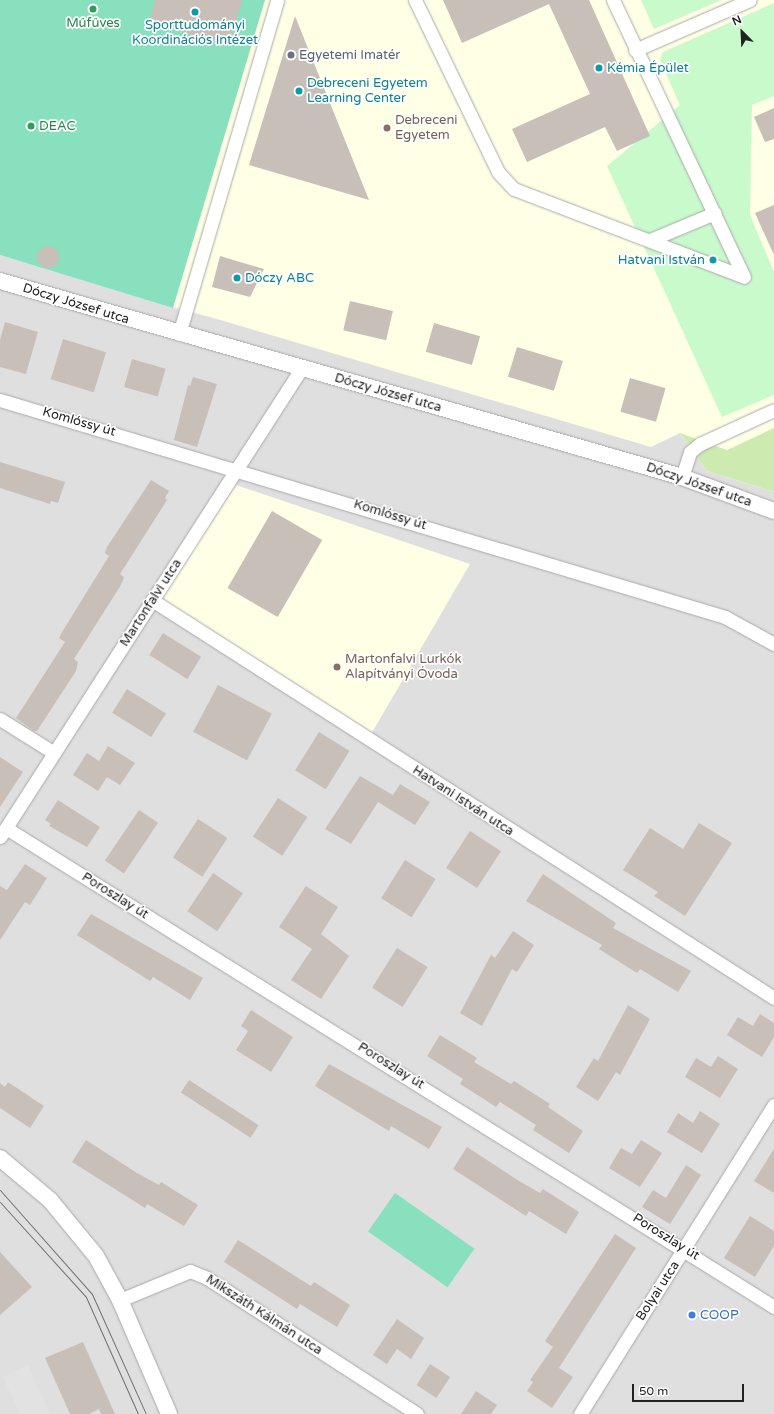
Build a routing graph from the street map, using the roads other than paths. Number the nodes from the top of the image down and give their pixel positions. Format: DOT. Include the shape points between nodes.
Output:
graph roads {
  1 [pos="277,0"];
  2 [pos="415,0"];
  3 [pos="613,0"];
  4 [pos="750,0"];
  5 [pos="635,50"];
  6 [pos="715,213"];
  7 [pos="650,240"];
  8 [pos="0,281"];
  9 [pos="179,334"];
  10 [pos="301,369"];
  11 [pos="0,400"];
  12 [pos="774,410"];
  13 [pos="236,470"];
  14 [pos="682,477"];
  15 [pos="774,511"];
  16 [pos="152,600"];
  17 [pos="774,644"];
  18 [pos="0,718"];
  19 [pos="54,753"];
  20 [pos="3,833"];
  21 [pos="774,998"];
  22 [pos="774,1105"];
  23 [pos="0,1158"];
  24 [pos="685,1249"];
  25 [pos="120,1300"];
  26 [pos="774,1307"];
  27 [pos="169,1414"];
  28 [pos="417,1414"];
  29 [pos="580,1414"];
  1 -- 9 [label="street"];
  2 -- 7 [label="street" via="498,172 514,189"];
  3 -- 5 [label="street"];
  4 -- 5 [label="street"];
  5 -- 6 [label="street"];
  6 -- 7 [label="street"];
  6 -- 7 [label="street" via="744,277"];
  8 -- 9 [label="street, Dóczy József utca"];
  9 -- 10 [label="street, Dóczy József utca"];
  10 -- 13 [label="street, Martonfalvi utca"];
  10 -- 14 [label="street, Dóczy József utca"];
  11 -- 13 [label="street, Komlóssy út"];
  12 -- 14 [label="street" via="700,444 690,452"];
  13 -- 16 [label="street, Martonfalvi utca"];
  13 -- 17 [label="street, Komlóssy út" via="725,617"];
  14 -- 15 [label="street, Dóczy József utca"];
  16 -- 19 [label="street, Martonfalvi utca"];
  16 -- 21 [label="street, Hatvani István utca"];
  18 -- 19 [label="street"];
  19 -- 20 [label="street, Martonfalvi utca"];
  20 -- 24 [label="street, Poroszlay út"];
  22 -- 24 [label="street, Bolyai utca"];
  23 -- 25 [label="street" via="64,1216 96,1256"];
  24 -- 26 [label="street, Poroszlay út"];
  24 -- 29 [label="street, Bolyai utca"];
  25 -- 27 [label="street"];
  25 -- 28 [label="street, Mikszáth Kálmán utca" via="190,1271 207,1278"];
}
